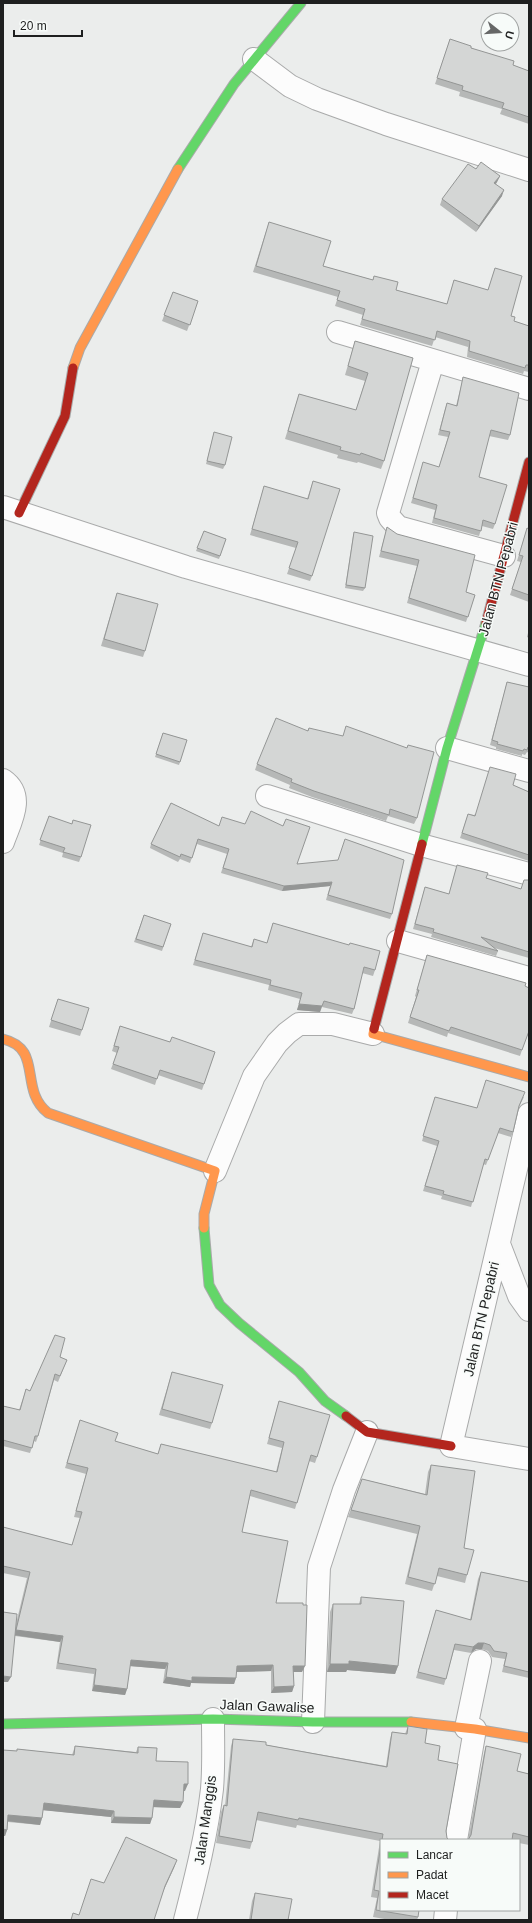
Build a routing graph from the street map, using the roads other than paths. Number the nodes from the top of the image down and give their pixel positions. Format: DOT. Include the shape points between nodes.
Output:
graph roads {
  1 [pos="301,3"];
  2 [pos="254,59"];
  3 [pos="529,170"];
  4 [pos="338,332"];
  5 [pos="433,361"];
  6 [pos="529,389"];
  7 [pos="529,462"];
  8 [pos="11,510"];
  9 [pos="504,556"];
  10 [pos="479,649"];
  11 [pos="529,664"];
  12 [pos="447,748"];
  13 [pos="529,771"];
  14 [pos="3,780"];
  15 [pos="267,796"];
  16 [pos="3,842"];
  17 [pos="421,845"];
  18 [pos="529,874"];
  19 [pos="398,941"];
  20 [pos="529,978"];
  21 [pos="373,1034"];
  22 [pos="3,1038"];
  23 [pos="529,1077"];
  24 [pos="529,1114"];
  25 [pos="215,1171"];
  26 [pos="499,1244"];
  27 [pos="529,1310"];
  28 [pos="367,1432"];
  29 [pos="451,1446"];
  30 [pos="529,1459"];
  31 [pos="480,1661"];
  32 [pos="213,1719"];
  33 [pos="313,1722"];
  34 [pos="3,1724"];
  35 [pos="470,1729"];
  36 [pos="529,1738"];
  37 [pos="456,1839"];
  38 [pos="185,1920"];
  1 -- 2 [label="street"];
  2 -- 3 [label="street" via="290,86 317,99"];
  2 -- 8 [label="street" via="234,84 163,195 80,348 72,370 66,416"];
  4 -- 5 [label="street"];
  5 -- 6 [label="street"];
  5 -- 9 [label="street" via="388,513 398,527"];
  7 -- 9 [label="street, Jalan BTN Pepabri"];
  8 -- 10 [label="street" via="186,566"];
  9 -- 10 [label="street, Jalan BTN Pepabri"];
  10 -- 11 [label="street, Jalan BTN Pepabri"];
  10 -- 12 [label="street, Jalan BTN Pepabri"];
  12 -- 13 [label="street"];
  12 -- 17 [label="street, Jalan BTN Pepabri"];
  14 -- 16 [label="street" via="13,789 16,804"];
  15 -- 17 [label="street"];
  17 -- 18 [label="street"];
  17 -- 19 [label="street, Jalan BTN Pepabri"];
  19 -- 20 [label="street"];
  19 -- 21 [label="street, Jalan BTN Pepabri"];
  21 -- 23 [label="street"];
  21 -- 25 [label="street" via="333,1024 299,1024 287,1033 277,1042 254,1076"];
  22 -- 25 [label="street" via="20,1047 25,1056 33,1096 40,1109"];
  24 -- 26 [label="street, Jalan BTN Pepabri"];
  25 -- 28 [label="street" via="204,1214 205,1249 209,1285 220,1305 238,1323 299,1372 325,1401"];
  26 -- 27 [label="street" via="519,1296"];
  26 -- 29 [label="street, Jalan BTN Pepabri"];
  28 -- 29 [label="street"];
  28 -- 33 [label="street" via="344,1490 319,1567"];
  29 -- 30 [label="street"];
  31 -- 35 [label="street"];
  32 -- 33 [label="street, Jalan Gawalise"];
  32 -- 34 [label="street, Jalan Gawalise"];
  32 -- 38 [label="street, Jalan Manggis" via="212,1787 206,1831"];
  33 -- 35 [label="street, Jalan Gawalise" via="406,1721"];
  35 -- 36 [label="street, Jalan Gawalise"];
  35 -- 37 [label="street"];
}
